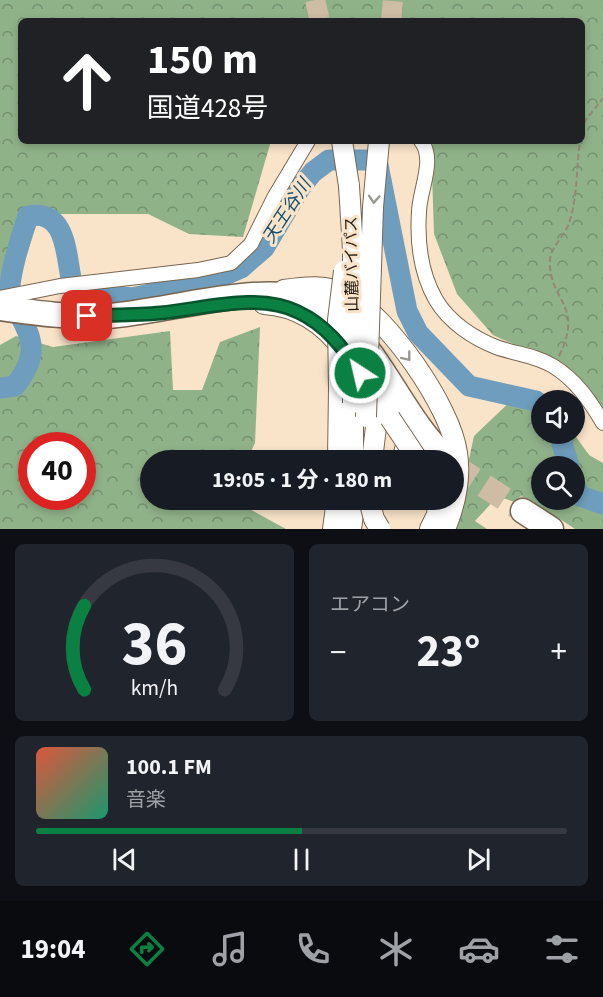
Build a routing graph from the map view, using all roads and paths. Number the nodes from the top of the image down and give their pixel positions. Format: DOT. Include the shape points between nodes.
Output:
graph roads {
  1 [pos="603,98"];
  2 [pos="585,122"];
  3 [pos="306,144"];
  4 [pos="342,144"];
  5 [pos="379,144"];
  6 [pos="423,144"];
  7 [pos="580,144"];
  8 [pos="352,216"];
  9 [pos="252,296"];
  10 [pos="0,298"];
  11 [pos="0,308"];
  12 [pos="132,313"];
  13 [pos="554,366"];
  14 [pos="386,418"];
  15 [pos="603,423"];
  16 [pos="339,450"];
  17 [pos="361,450"];
  18 [pos="367,450"];
  19 [pos="375,450"];
  20 [pos="396,450"];
  21 [pos="410,450"];
  22 [pos="432,450"];
  23 [pos="336,510"];
  24 [pos="352,510"];
  25 [pos="372,510"];
  26 [pos="376,510"];
  27 [pos="437,510"];
  28 [pos="523,512"];
  29 [pos="333,529"];
  30 [pos="350,529"];
  31 [pos="369,529"];
  32 [pos="380,529"];
  33 [pos="430,529"];
  34 [pos="445,529"];
  35 [pos="551,529"];
  1 -- 2 [label="path"];
  3 -- 10 [label="street" via="251,244 231,263"];
  4 -- 8 [label="street, 山麓バイパス, bridge"];
  5 -- 14 [label="street, 山麓バイパス, one-way, bridge" via="372,245"];
  6 -- 13 [label="street" via="427,160 418,210 419,252 435,298 443,311 479,339"];
  7 -- 13 [label="path" via="569,226 550,258 552,277 570,320 566,341"];
  8 -- 14 [label="street, 山麓バイパス, bridge"];
  8 -- 16 [label="street, bridge" via="339,300"];
  9 -- 12 [label="highway"];
  9 -- 14 [label="highway" via="302,298 329,310 359,339"];
  9 -- 34 [label="street, one-way" via="301,287 332,289 360,304 387,331 435,395 454,436 459,477"];
  11 -- 12 [label="highway" via="87,316"];
  12 -- 14 [label="street" via="256,303 297,311 320,325 341,347"];
  13 -- 15 [label="street" via="587,396"];
  14 -- 17 [label="street, 山麓バイパス"];
  14 -- 18 [label="street, 山麓バイパス"];
  14 -- 19 [label="street"];
  14 -- 20 [label="street"];
  14 -- 21 [label="street, bridge"];
  14 -- 22 [label="highway"];
  23 -- 29 [label="street"];
  24 -- 30 [label="street"];
  25 -- 32 [label="street, bridge"];
  26 -- 31 [label="street"];
  27 -- 33 [label="street"];
  28 -- 35 [label="highway"];
}
